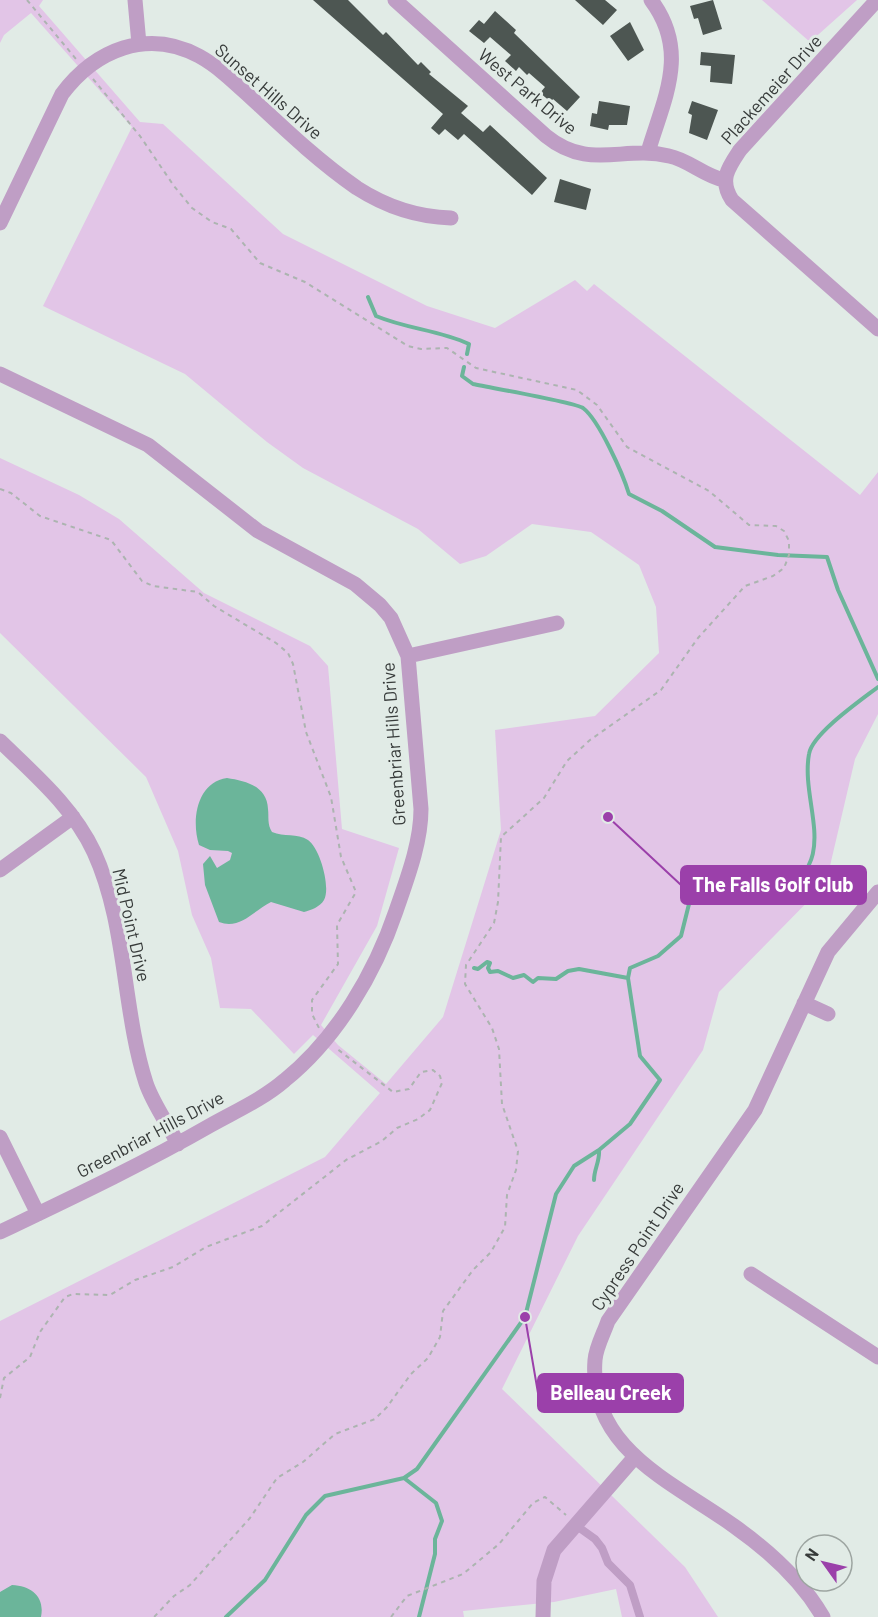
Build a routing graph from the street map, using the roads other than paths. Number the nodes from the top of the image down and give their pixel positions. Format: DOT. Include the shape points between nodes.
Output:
graph roads {
  1 [pos="135,0"];
  2 [pos="395,0"];
  3 [pos="651,0"];
  4 [pos="877,0"];
  5 [pos="139,44"];
  6 [pos="648,152"];
  7 [pos="724,180"];
  8 [pos="451,218"];
  9 [pos="0,222"];
  10 [pos="878,329"];
  11 [pos="0,374"];
  12 [pos="557,623"];
  13 [pos="408,656"];
  14 [pos="0,741"];
  15 [pos="73,817"];
  16 [pos="0,870"];
  17 [pos="878,892"];
  18 [pos="804,1003"];
  19 [pos="828,1014"];
  20 [pos="0,1137"];
  21 [pos="178,1144"];
  22 [pos="38,1214"];
  23 [pos="0,1232"];
  24 [pos="751,1274"];
  25 [pos="878,1357"];
  26 [pos="634,1458"];
  27 [pos="580,1529"];
  28 [pos="543,1617"];
  29 [pos="640,1617"];
  30 [pos="823,1617"];
  1 -- 5 [label="street"];
  2 -- 6 [label="street, West Park Drive" via="556,144 581,155 598,157"];
  3 -- 6 [label="street" via="668,33 672,69"];
  4 -- 7 [label="street, Plackemeier Drive" via="740,150"];
  5 -- 8 [label="street, Sunset Hills Drive" via="159,44 198,55 359,189 417,216"];
  5 -- 9 [label="street, Sunset Hills Drive" via="106,54 85,69 62,94"];
  6 -- 7 [label="street, West Park Drive" via="671,156"];
  7 -- 10 [label="street" via="732,200"];
  11 -- 13 [label="street, Greenbriar Hills Drive" via="148,445 258,531 369,593 391,618"];
  12 -- 13 [label="street"];
  13 -- 21 [label="street, Greenbriar Hills Drive" via="421,826 384,945 352,1001 299,1068 277,1087"];
  14 -- 15 [label="street, Mid Point Drive"];
  15 -- 16 [label="street"];
  15 -- 21 [label="street, Mid Point Drive" via="93,850 106,883 147,1086"];
  17 -- 18 [label="street, Cypress Point Drive" via="828,952"];
  18 -- 19 [label="street"];
  18 -- 26 [label="street, Cypress Point Drive" via="755,1110 608,1321 595,1358 598,1397 611,1430"];
  20 -- 22 [label="street"];
  21 -- 22 [label="street, Greenbriar Hills Drive"];
  22 -- 23 [label="street, Greenbriar Hills Drive"];
  24 -- 25 [label="street"];
  26 -- 28 [label="street" via="554,1550 544,1581"];
  26 -- 30 [label="street, Cypress Point Drive" via="760,1548 803,1587"];
  27 -- 29 [label="lane" via="595,1539 608,1563 630,1585"];
}
